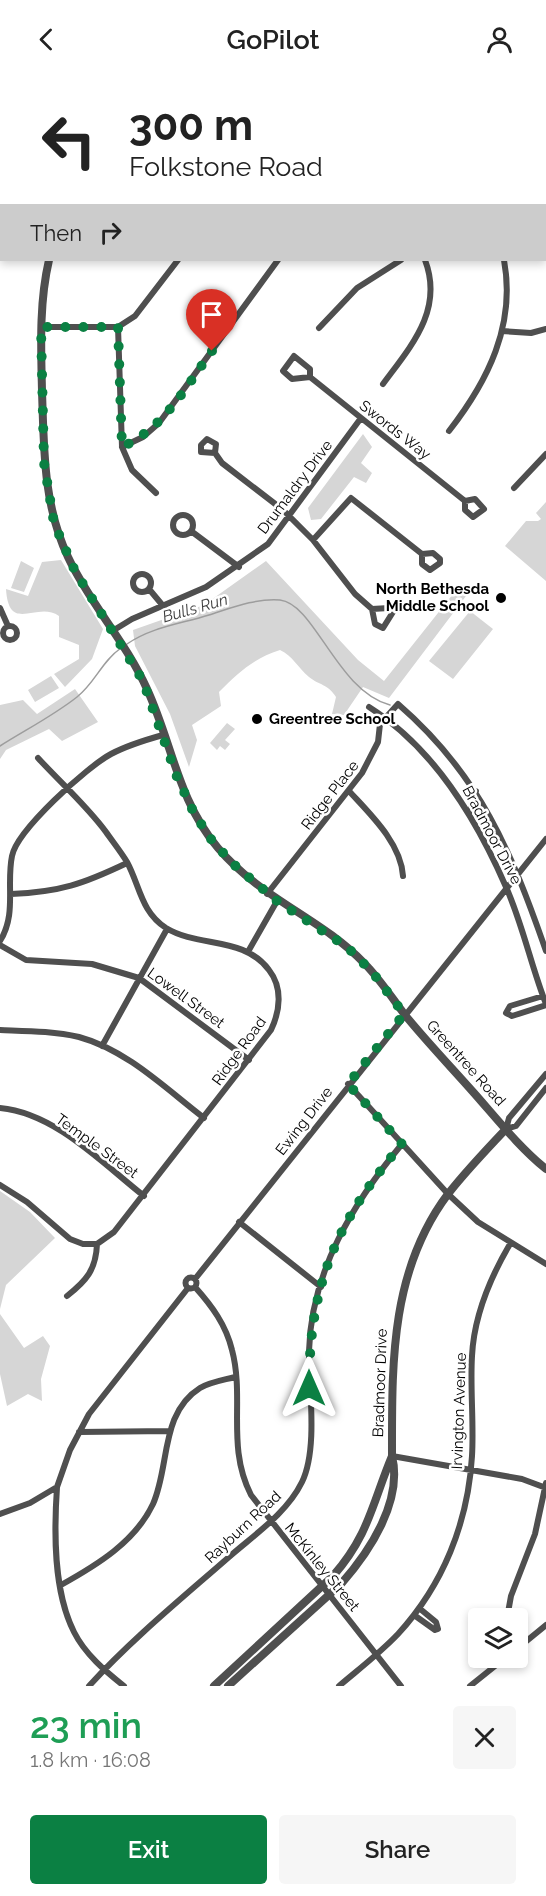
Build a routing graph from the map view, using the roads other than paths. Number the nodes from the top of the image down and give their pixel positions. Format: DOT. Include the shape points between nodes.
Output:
graph roads {
  1 [pos="50,261"];
  2 [pos="174,261"];
  3 [pos="277,261"];
  4 [pos="399,261"];
  5 [pos="425,261"];
  6 [pos="504,261"];
  7 [pos="41,327"];
  8 [pos="118,327"];
  9 [pos="319,328"];
  10 [pos="546,329"];
  11 [pos="502,331"];
  12 [pos="310,377"];
  13 [pos="383,384"];
  14 [pos="361,418"];
  15 [pos="449,431"];
  16 [pos="122,447"];
  17 [pos="215,453"];
  18 [pos="546,454"];
  19 [pos="514,488"];
  20 [pos="156,493"];
  21 [pos="465,501"];
  22 [pos="290,518"];
  23 [pos="191,531"];
  24 [pos="313,540"];
  25 [pos="422,554"];
  26 [pos="239,567"];
  27 [pos="149,589"];
  28 [pos="164,607"];
  29 [pos="0,608"];
  30 [pos="372,609"];
  31 [pos="8,626"];
  32 [pos="114,630"];
  33 [pos="398,704"];
  34 [pos="369,707"];
  35 [pos="385,717"];
  36 [pos="163,735"];
  37 [pos="38,758"];
  38 [pos="67,789"];
  39 [pos="349,791"];
  40 [pos="476,791"];
  41 [pos="469,815"];
  42 [pos="546,839"];
  43 [pos="127,863"];
  44 [pos="519,873"];
  45 [pos="403,876"];
  46 [pos="507,888"];
  47 [pos="11,894"];
  48 [pos="267,894"];
  49 [pos="277,901"];
  50 [pos="167,929"];
  51 [pos="0,943"];
  52 [pos="249,950"];
  53 [pos="546,951"];
  54 [pos="139,978"];
  55 [pos="543,996"];
  56 [pos="546,1005"];
  57 [pos="404,1014"];
  58 [pos="0,1030"];
  59 [pos="102,1046"];
  60 [pos="249,1060"];
  61 [pos="546,1074"];
  62 [pos="348,1084"];
  63 [pos="546,1088"];
  64 [pos="0,1108"];
  65 [pos="204,1118"];
  66 [pos="506,1129"];
  67 [pos="402,1144"];
  68 [pos="546,1169"];
  69 [pos="0,1185"];
  70 [pos="448,1194"];
  71 [pos="144,1196"];
  72 [pos="239,1222"];
  73 [pos="97,1244"];
  74 [pos="510,1244"];
  75 [pos="546,1264"];
  76 [pos="195,1283"];
  77 [pos="321,1287"];
  78 [pos="188,1288"];
  79 [pos="67,1296"];
  80 [pos="235,1377"];
  81 [pos="170,1431"];
  82 [pos="80,1432"];
  83 [pos="392,1456"];
  84 [pos="471,1470"];
  85 [pos="546,1483"];
  86 [pos="57,1487"];
  87 [pos="546,1488"];
  88 [pos="0,1514"];
  89 [pos="270,1520"];
  90 [pos="61,1585"];
  91 [pos="323,1586"];
  92 [pos="330,1594"];
  93 [pos="419,1608"];
  94 [pos="509,1608"];
  95 [pos="414,1615"];
  96 [pos="546,1625"];
  97 [pos="528,1640"];
  98 [pos="376,1654"];
  99 [pos="492,1668"];
  100 [pos="104,1669"];
  101 [pos="89,1686"];
  102 [pos="124,1686"];
  103 [pos="214,1686"];
  104 [pos="228,1686"];
  105 [pos="339,1686"];
  106 [pos="401,1686"];
  107 [pos="470,1686"];
  1 -- 7 [label="street, Greentree Road"];
  2 -- 8 [label="street" via="135,316"];
  3 -- 16 [label="street" via="159,423 143,437"];
  4 -- 9 [label="street" via="357,288"];
  5 -- 13 [label="street" via="430,290 426,321 417,340"];
  6 -- 11 [label="street" via="506,301"];
  7 -- 8 [label="street"];
  7 -- 32 [label="street, Greentree Road" via="44,451 51,509 69,559"];
  8 -- 16 [label="street"];
  10 -- 11 [label="street" via="531,333"];
  11 -- 15 [label="street" via="484,380"];
  12 -- 12 [label="street, Swords Way" via="310,369 294,356 283,371 292,379"];
  12 -- 14 [label="street, Swords Way"];
  14 -- 21 [label="street, Swords Way"];
  14 -- 22 [label="street, Drumaldry Drive"];
  16 -- 20 [label="street" via="132,470"];
  17 -- 22 [label="street"];
  18 -- 19 [label="street"];
  22 -- 24 [label="street"];
  22 -- 26 [label="street, Drumaldry Drive" via="268,544"];
  23 -- 26 [label="street"];
  24 -- 25 [label="street" via="351,498"];
  24 -- 30 [label="street" via="355,594"];
  26 -- 28 [label="street, Drumaldry Drive"];
  27 -- 28 [label="street"];
  28 -- 32 [label="street, Drumaldry Drive"];
  29 -- 31 [label="street"];
  32 -- 36 [label="street, Greentree Road" via="148,692"];
  33 -- 35 [label="street, Ridge Place"];
  33 -- 40 [label="street, Bradmoor Drive" via="440,745"];
  34 -- 35 [label="street, Bradmoor Drive"];
  35 -- 39 [label="street, Ridge Place" via="380,723 372,759"];
  35 -- 41 [label="street, Bradmoor Drive" via="434,764"];
  36 -- 38 [label="street" via="110,755"];
  36 -- 48 [label="street, Greentree Road" via="182,791 198,821 224,855"];
  37 -- 38 [label="street"];
  38 -- 43 [label="street" via="105,830"];
  38 -- 47 [label="street" via="17,842 10,869"];
  39 -- 45 [label="street" via="391,842 400,858"];
  39 -- 48 [label="street, Ridge Place"];
  40 -- 41 [label="street"];
  40 -- 44 [label="street, Bradmoor Drive"];
  41 -- 46 [label="street, Bradmoor Drive"];
  42 -- 44 [label="street, Ewing Drive"];
  43 -- 47 [label="street" via="69,888"];
  43 -- 50 [label="street" via="149,912"];
  44 -- 46 [label="street, Ewing Drive"];
  44 -- 53 [label="street, Bradmoor Drive"];
  46 -- 55 [label="street, Bradmoor Drive"];
  46 -- 57 [label="street, Ewing Drive"];
  47 -- 51 [label="street" via="8,926"];
  48 -- 49 [label="street, Greentree Road"];
  49 -- 52 [label="street"];
  49 -- 57 [label="street, Greentree Road" via="347,947"];
  50 -- 52 [label="street"];
  50 -- 54 [label="street"];
  51 -- 54 [label="street, Lowell Street" via="26,960 92,964"];
  52 -- 60 [label="street, Ridge Road" via="271,972 279,1001 271,1030"];
  54 -- 59 [label="street"];
  54 -- 60 [label="street, Lowell Street"];
  55 -- 56 [label="street, Bradmoor Drive"];
  55 -- 56 [label="street" via="510,1006 506,1013 512,1016"];
  57 -- 62 [label="street, Ewing Drive"];
  57 -- 66 [label="street, Greentree Road"];
  58 -- 59 [label="street" via="55,1032"];
  59 -- 65 [label="street" via="134,1064"];
  60 -- 65 [label="street, Ridge Road"];
  61 -- 66 [label="street, Bradmoor Drive" via="509,1118"];
  62 -- 67 [label="street"];
  62 -- 72 [label="street, Ewing Drive"];
  63 -- 66 [label="street, Bradmoor Drive" via="516,1126"];
  64 -- 71 [label="street, Temple Street" via="52,1126"];
  65 -- 71 [label="street, Ridge Road"];
  66 -- 68 [label="street, Greentree Road"];
  66 -- 70 [label="street, Bradmoor Drive"];
  67 -- 70 [label="street"];
  67 -- 77 [label="street, Rayburn Road" via="349,1215"];
  69 -- 73 [label="street" via="27,1202 70,1239"];
  70 -- 74 [label="street"];
  70 -- 83 [label="street, Bradmoor Drive" via="417,1250 399,1306 392,1361"];
  71 -- 73 [label="street, Ridge Road" via="114,1232"];
  72 -- 76 [label="street, Ewing Drive"];
  72 -- 77 [label="street"];
  73 -- 79 [label="street" via="91,1274"];
  74 -- 75 [label="street"];
  74 -- 84 [label="street, Irvington Avenue" via="489,1284 475,1329"];
  76 -- 78 [label="street"];
  76 -- 78 [label="street, Ewing Drive" via="186,1280"];
  76 -- 80 [label="street, McKinley Street" via="225,1327 233,1351"];
  77 -- 89 [label="street, Rayburn Road" via="309,1348 307,1465 295,1493"];
  78 -- 82 [label="street" via="96,1404"];
  80 -- 81 [label="street" via="200,1388 176,1413"];
  80 -- 89 [label="street, McKinley Street" via="239,1466 251,1494"];
  81 -- 82 [label="street"];
  81 -- 90 [label="street" via="159,1486 141,1523 114,1552"];
  82 -- 86 [label="street"];
  83 -- 84 [label="street"];
  83 -- 91 [label="street, Bradmoor Drive" via="363,1536"];
  83 -- 92 [label="street, Bradmoor Drive" via="396,1471 377,1533 358,1565"];
  84 -- 87 [label="street" via="522,1479"];
  84 -- 93 [label="street, Irvington Avenue" via="454,1546"];
  85 -- 87 [label="street"];
  86 -- 88 [label="street"];
  86 -- 90 [label="street" via="56,1546"];
  87 -- 94 [label="street" via="536,1534"];
  89 -- 91 [label="street, McKinley Street"];
  89 -- 100 [label="street, Rayburn Road"];
  90 -- 100 [label="street" via="74,1632"];
  91 -- 92 [label="street, McKinley Street"];
  91 -- 103 [label="street, Bradmoor Drive"];
  92 -- 98 [label="street, McKinley Street"];
  92 -- 104 [label="street, Bradmoor Drive"];
  93 -- 95 [label="street, Irvington Avenue"];
  93 -- 95 [label="street" via="436,1622 438,1629"];
  95 -- 98 [label="street, Irvington Avenue"];
  96 -- 97 [label="street"];
  98 -- 105 [label="street, Irvington Avenue"];
  98 -- 106 [label="street, McKinley Street"];
  99 -- 107 [label="street"];
  100 -- 101 [label="street, Rayburn Road"];
  100 -- 102 [label="street"];
}
